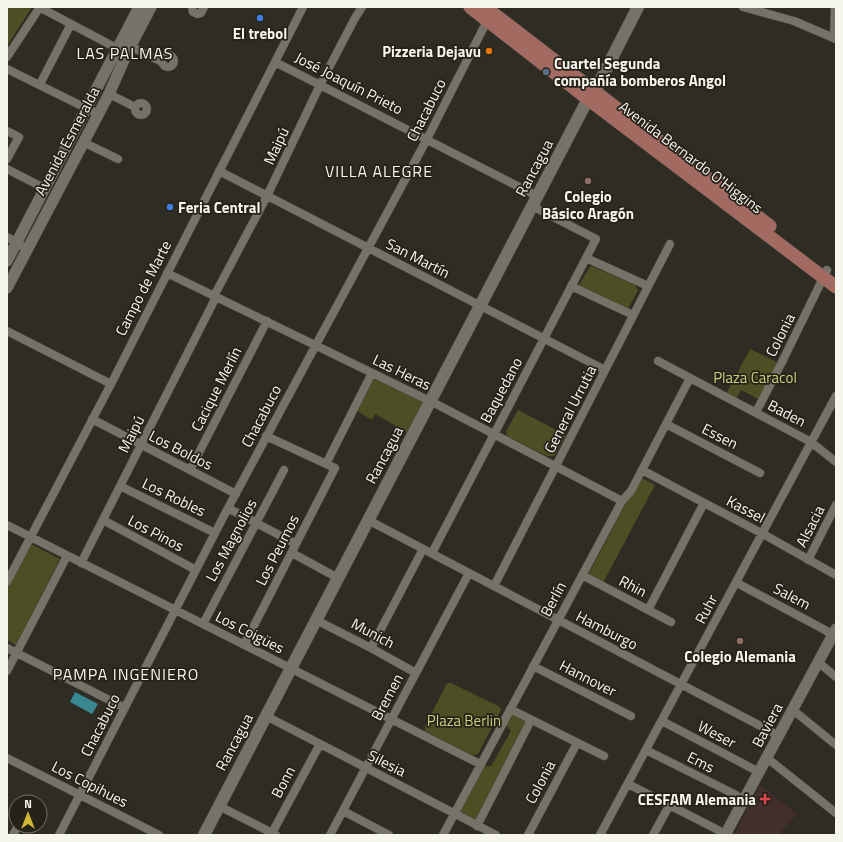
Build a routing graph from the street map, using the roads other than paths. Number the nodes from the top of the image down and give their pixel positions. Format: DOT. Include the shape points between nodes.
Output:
graph roads {
  1 [pos="40,7"];
  2 [pos="192,7"];
  3 [pos="204,7"];
  4 [pos="303,7"];
  5 [pos="362,7"];
  6 [pos="470,7"];
  7 [pos="638,7"];
  8 [pos="743,7"];
  9 [pos="835,7"];
  10 [pos="143,8"];
  11 [pos="489,14"];
  12 [pos="71,24"];
  13 [pos="835,38"];
  14 [pos="125,49"];
  15 [pos="7,57"];
  16 [pos="162,62"];
  17 [pos="275,62"];
  18 [pos="7,68"];
  19 [pos="40,84"];
  20 [pos="320,85"];
  21 [pos="108,94"];
  22 [pos="592,95"];
  23 [pos="135,107"];
  24 [pos="86,108"];
  25 [pos="98,114"];
  26 [pos="7,131"];
  27 [pos="427,139"];
  28 [pos="83,142"];
  29 [pos="7,159"];
  30 [pos="118,159"];
  31 [pos="7,169"];
  32 [pos="219,170"];
  33 [pos="60,185"];
  34 [pos="45,187"];
  35 [pos="268,196"];
  36 [pos="52,201"];
  37 [pos="535,201"];
  38 [pos="12,239"];
  39 [pos="596,239"];
  40 [pos="670,244"];
  41 [pos="368,248"];
  42 [pos="28,249"];
  43 [pos="586,258"];
  44 [pos="7,261"];
  45 [pos="167,273"];
  46 [pos="829,275"];
  47 [pos="571,286"];
  48 [pos="648,286"];
  49 [pos="836,287"];
  50 [pos="7,288"];
  51 [pos="215,296"];
  52 [pos="480,305"];
  53 [pos="633,315"];
  54 [pos="267,321"];
  55 [pos="7,331"];
  56 [pos="544,338"];
  57 [pos="315,345"];
  58 [pos="658,361"];
  59 [pos="605,370"];
  60 [pos="372,373"];
  61 [pos="690,378"];
  62 [pos="111,384"];
  63 [pos="836,396"];
  64 [pos="430,401"];
  65 [pos="756,412"];
  66 [pos="92,419"];
  67 [pos="666,424"];
  68 [pos="494,435"];
  69 [pos="266,436"];
  70 [pos="811,442"];
  71 [pos="141,445"];
  72 [pos="836,462"];
  73 [pos="326,464"];
  74 [pos="555,467"];
  75 [pos="190,470"];
  76 [pos="284,470"];
  77 [pos="642,470"];
  78 [pos="760,473"];
  79 [pos="120,486"];
  80 [pos="236,494"];
  81 [pos="622,501"];
  82 [pos="704,503"];
  83 [pos="836,505"];
  84 [pos="228,508"];
  85 [pos="103,520"];
  86 [pos="368,520"];
  87 [pos="256,523"];
  88 [pos="7,525"];
  89 [pos="215,533"];
  90 [pos="763,534"];
  91 [pos="30,537"];
  92 [pos="296,544"];
  93 [pos="423,549"];
  94 [pos="292,553"];
  95 [pos="432,553"];
  96 [pos="67,556"];
  97 [pos="808,560"];
  98 [pos="82,563"];
  99 [pos="196,570"];
  100 [pos="469,573"];
  101 [pos="582,574"];
  102 [pos="836,575"];
  103 [pos="338,578"];
  104 [pos="7,582"];
  105 [pos="737,583"];
  106 [pos="494,586"];
  107 [pos="175,610"];
  108 [pos="648,610"];
  109 [pos="316,620"];
  110 [pos="558,620"];
  111 [pos="671,622"];
  112 [pos="203,624"];
  113 [pos="834,632"];
  114 [pos="244,645"];
  115 [pos="7,648"];
  116 [pos="371,648"];
  117 [pos="17,653"];
  118 [pos="818,662"];
  119 [pos="533,666"];
  120 [pos="291,668"];
  121 [pos="7,671"];
  122 [pos="416,673"];
  123 [pos="836,677"];
  124 [pos="682,684"];
  125 [pos="124,708"];
  126 [pos="510,709"];
  127 [pos="793,710"];
  128 [pos="266,716"];
  129 [pos="631,716"];
  130 [pos="392,719"];
  131 [pos="531,720"];
  132 [pos="662,721"];
  133 [pos="778,736"];
  134 [pos="577,743"];
  135 [pos="320,744"];
  136 [pos="836,745"];
  137 [pos="646,750"];
  138 [pos="604,756"];
  139 [pos="7,758"];
  140 [pos="767,758"];
  141 [pos="480,764"];
  142 [pos="366,768"];
  143 [pos="759,772"];
  144 [pos="628,784"];
  145 [pos="80,795"];
  146 [pos="743,801"];
  147 [pos="219,806"];
  148 [pos="669,806"];
  149 [pos="343,811"];
  150 [pos="836,813"];
  151 [pos="454,814"];
  152 [pos="477,826"];
  153 [pos="274,834"];
  154 [pos="60,835"];
  155 [pos="159,835"];
  156 [pos="204,835"];
  157 [pos="330,835"];
  158 [pos="389,835"];
  159 [pos="443,835"];
  160 [pos="496,835"];
  161 [pos="528,835"];
  162 [pos="600,835"];
  163 [pos="653,835"];
  164 [pos="724,835"];
  1 -- 12 [label="street"];
  1 -- 15 [label="street"];
  2 -- 3 [label="street" via="197,14 201,13"];
  4 -- 17 [label="street, Campo de Marte"];
  5 -- 20 [label="street, Maipú"];
  6 -- 11 [label="main road, Avenida Bernardo O'Higgins"];
  7 -- 22 [label="main road, Rancagua"];
  8 -- 13 [label="street" via="794,20"];
  9 -- 13 [label="street"];
  10 -- 14 [label="street, Avenida Esmeralda"];
  11 -- 22 [label="main road, Avenida Bernardo O'Higgins"];
  11 -- 27 [label="street, Chacabuco"];
  12 -- 14 [label="street"];
  12 -- 19 [label="street"];
  14 -- 16 [label="street"];
  14 -- 21 [label="street, Avenida Esmeralda"];
  14 -- 24 [label="street, Avenida Esmeralda"];
  17 -- 20 [label="street, José Joaquín Prieto"];
  17 -- 32 [label="street, Campo de Marte"];
  18 -- 19 [label="street"];
  19 -- 24 [label="street"];
  20 -- 27 [label="street, José Joaquín Prieto"];
  20 -- 35 [label="street, Maipú"];
  21 -- 23 [label="street"];
  21 -- 25 [label="street, Avenida Esmeralda"];
  22 -- 37 [label="main road, Rancagua"];
  22 -- 46 [label="main road, Avenida Bernardo O'Higgins"];
  24 -- 25 [label="street"];
  24 -- 34 [label="street, Avenida Esmeralda"];
  25 -- 28 [label="street, Avenida Esmeralda"];
  26 -- 29 [label="street" via="19,137"];
  27 -- 37 [label="street, José Joaquín Prieto"];
  27 -- 41 [label="street, Chacabuco"];
  28 -- 30 [label="street"];
  28 -- 33 [label="street, Avenida Esmeralda"];
  31 -- 34 [label="street"];
  32 -- 35 [label="street, San Martín"];
  32 -- 45 [label="street, Campo de Marte"];
  33 -- 34 [label="street"];
  33 -- 36 [label="street, Avenida Esmeralda"];
  34 -- 36 [label="street"];
  34 -- 38 [label="street, Avenida Esmeralda"];
  35 -- 41 [label="street, San Martín"];
  35 -- 51 [label="street, Maipú"];
  36 -- 42 [label="street, Avenida Esmeralda"];
  37 -- 39 [label="street, José Joaquín Prieto"];
  37 -- 52 [label="main road, Rancagua"];
  38 -- 42 [label="street"];
  38 -- 44 [label="street, Avenida Esmeralda"];
  39 -- 43 [label="street, Baquedano"];
  40 -- 48 [label="street, General Urrutia"];
  41 -- 52 [label="street, San Martín"];
  41 -- 57 [label="street, Chacabuco"];
  42 -- 50 [label="street, Avenida Esmeralda"];
  43 -- 47 [label="street, Baquedano"];
  43 -- 48 [label="street"];
  45 -- 51 [label="street, Las Heras"];
  45 -- 62 [label="street, Campo de Marte"];
  46 -- 49 [label="main road, Avenida Bernardo O'Higgins"];
  46 -- 65 [label="street, Colonia"];
  47 -- 53 [label="street"];
  47 -- 56 [label="street, Baquedano"];
  48 -- 53 [label="street, General Urrutia"];
  51 -- 54 [label="street, Las Heras"];
  51 -- 71 [label="street, Maipú"];
  52 -- 56 [label="street, San Martín"];
  52 -- 64 [label="main road, Rancagua"];
  53 -- 59 [label="street, General Urrutia"];
  54 -- 57 [label="street, Las Heras"];
  54 -- 75 [label="street, Cacique Merlín"];
  55 -- 62 [label="street"];
  56 -- 59 [label="street, San Martín"];
  56 -- 68 [label="street, Baquedano"];
  57 -- 60 [label="street, Las Heras"];
  57 -- 69 [label="street, Chacabuco"];
  58 -- 61 [label="street, Baden"];
  59 -- 74 [label="street, General Urrutia"];
  60 -- 64 [label="street, Las Heras"];
  60 -- 73 [label="street"];
  61 -- 65 [label="street, Baden"];
  61 -- 67 [label="street, Berlín"];
  62 -- 66 [label="street, Campo de Marte"];
  63 -- 70 [label="street, Ruhr"];
  64 -- 68 [label="street, Las Heras"];
  64 -- 86 [label="main road, Rancagua"];
  65 -- 70 [label="street, Baden"];
  66 -- 71 [label="street, Los Boldos"];
  66 -- 91 [label="street, Campo de Marte"];
  67 -- 77 [label="street, Berlín"];
  67 -- 78 [label="street, Essen"];
  68 -- 74 [label="street, Las Heras"];
  68 -- 95 [label="street, Baquedano"];
  69 -- 73 [label="street"];
  69 -- 80 [label="street, Chacabuco"];
  70 -- 72 [label="street, Baden"];
  70 -- 90 [label="street, Ruhr"];
  71 -- 75 [label="street, Los Boldos"];
  71 -- 79 [label="street, Maipú"];
  73 -- 92 [label="street, Los Peumos" via="335,468"];
  74 -- 81 [label="street, Las Heras"];
  74 -- 106 [label="street, General Urrutia"];
  75 -- 80 [label="street, Los Boldos"];
  76 -- 87 [label="street, Los Magnolios"];
  77 -- 81 [label="street, Berlín" via="631,491"];
  77 -- 82 [label="street, Kassel"];
  79 -- 85 [label="street, Maipú"];
  79 -- 89 [label="street, Los Robles"];
  80 -- 84 [label="street, Chacabuco"];
  81 -- 101 [label="street, Berlín"];
  82 -- 90 [label="street, Kassel"];
  82 -- 108 [label="street"];
  83 -- 97 [label="street, Alsacia"];
  84 -- 87 [label="street"];
  84 -- 89 [label="street, Chacabuco"];
  85 -- 98 [label="street, Maipú"];
  85 -- 99 [label="street, Los Pinos"];
  86 -- 93 [label="street, Hamburgo"];
  86 -- 103 [label="main road, Rancagua"];
  87 -- 92 [label="street"];
  87 -- 112 [label="street, Los Magnolios"];
  88 -- 91 [label="street, Los Coigües"];
  89 -- 99 [label="street, Chacabuco"];
  90 -- 97 [label="street, Kassel"];
  90 -- 105 [label="street, Ruhr"];
  91 -- 96 [label="street, Los Coigües"];
  91 -- 104 [label="street, Campo de Marte"];
  92 -- 94 [label="street, Los Peumos"];
  93 -- 95 [label="street, Hamburgo"];
  93 -- 116 [label="street"];
  94 -- 103 [label="street"];
  94 -- 114 [label="street, Los Peumos"];
  95 -- 100 [label="street, Hamburgo"];
  96 -- 98 [label="street, Los Coigües"];
  96 -- 117 [label="street"];
  97 -- 102 [label="street, Kassel"];
  98 -- 107 [label="street, Los Coigües"];
  99 -- 107 [label="street, Chacabuco"];
  100 -- 106 [label="street, Hamburgo"];
  100 -- 122 [label="street, Bremen"];
  101 -- 108 [label="street, Rhin"];
  101 -- 110 [label="street, Berlín"];
  103 -- 109 [label="main road, Rancagua"];
  105 -- 113 [label="street, Salem" via="825,630"];
  105 -- 124 [label="street, Ruhr"];
  106 -- 110 [label="street, Hamburgo"];
  107 -- 112 [label="street, Los Coigües"];
  107 -- 125 [label="street, Chacabuco"];
  108 -- 111 [label="street, Rhin"];
  109 -- 116 [label="street, Munich"];
  109 -- 120 [label="main road, Rancagua"];
  110 -- 119 [label="street, Berlín"];
  110 -- 124 [label="street, Hamburgo"];
  112 -- 114 [label="street, Los Coigües"];
  113 -- 118 [label="street, Baviera"];
  114 -- 120 [label="street, Los Coigües"];
  115 -- 117 [label="street"];
  116 -- 122 [label="street, Munich"];
  117 -- 121 [label="street"];
  117 -- 125 [label="street"];
  118 -- 123 [label="street"];
  118 -- 127 [label="street, Baviera"];
  119 -- 126 [label="street, Berlín"];
  119 -- 129 [label="street, Hannover"];
  120 -- 128 [label="main road, Rancagua"];
  120 -- 130 [label="street, Los Coigües"];
  122 -- 130 [label="street, Bremen"];
  124 -- 132 [label="street, Ruhr"];
  124 -- 133 [label="street, Hamburgo"];
  125 -- 145 [label="street, Chacabuco"];
  126 -- 131 [label="street"];
  126 -- 141 [label="street, Berlín"];
  127 -- 133 [label="street, Baviera"];
  127 -- 136 [label="street"];
  128 -- 135 [label="street, Silesia"];
  128 -- 147 [label="main road, Rancagua"];
  130 -- 141 [label="street, Los Coigües"];
  130 -- 142 [label="street, Bremen"];
  131 -- 134 [label="street"];
  131 -- 152 [label="street"];
  132 -- 137 [label="street, Ruhr"];
  132 -- 143 [label="street, Weser"];
  133 -- 140 [label="street, Baviera"];
  134 -- 138 [label="street"];
  134 -- 161 [label="street, Colonia"];
  135 -- 142 [label="street, Silesia"];
  135 -- 153 [label="street, Bonn"];
  137 -- 144 [label="street, Ruhr"];
  137 -- 146 [label="street, Ems"];
  139 -- 145 [label="street, Los Copihues"];
  140 -- 143 [label="street, Baviera"];
  140 -- 150 [label="street"];
  141 -- 151 [label="street, Berlín"];
  142 -- 149 [label="street, Bremen"];
  142 -- 151 [label="street, Silesia"];
  143 -- 146 [label="street, Baviera"];
  144 -- 148 [label="street"];
  144 -- 162 [label="street, Ruhr"];
  145 -- 154 [label="street, Chacabuco"];
  145 -- 155 [label="street, Los Copihues"];
  146 -- 164 [label="street, Baviera"];
  147 -- 153 [label="street"];
  147 -- 156 [label="main road, Rancagua"];
  148 -- 163 [label="street"];
  148 -- 164 [label="street"];
  149 -- 157 [label="street, Bremen"];
  149 -- 158 [label="street"];
  151 -- 152 [label="street, Silesia"];
  151 -- 159 [label="street, Berlín"];
  152 -- 160 [label="street, Silesia"];
}
